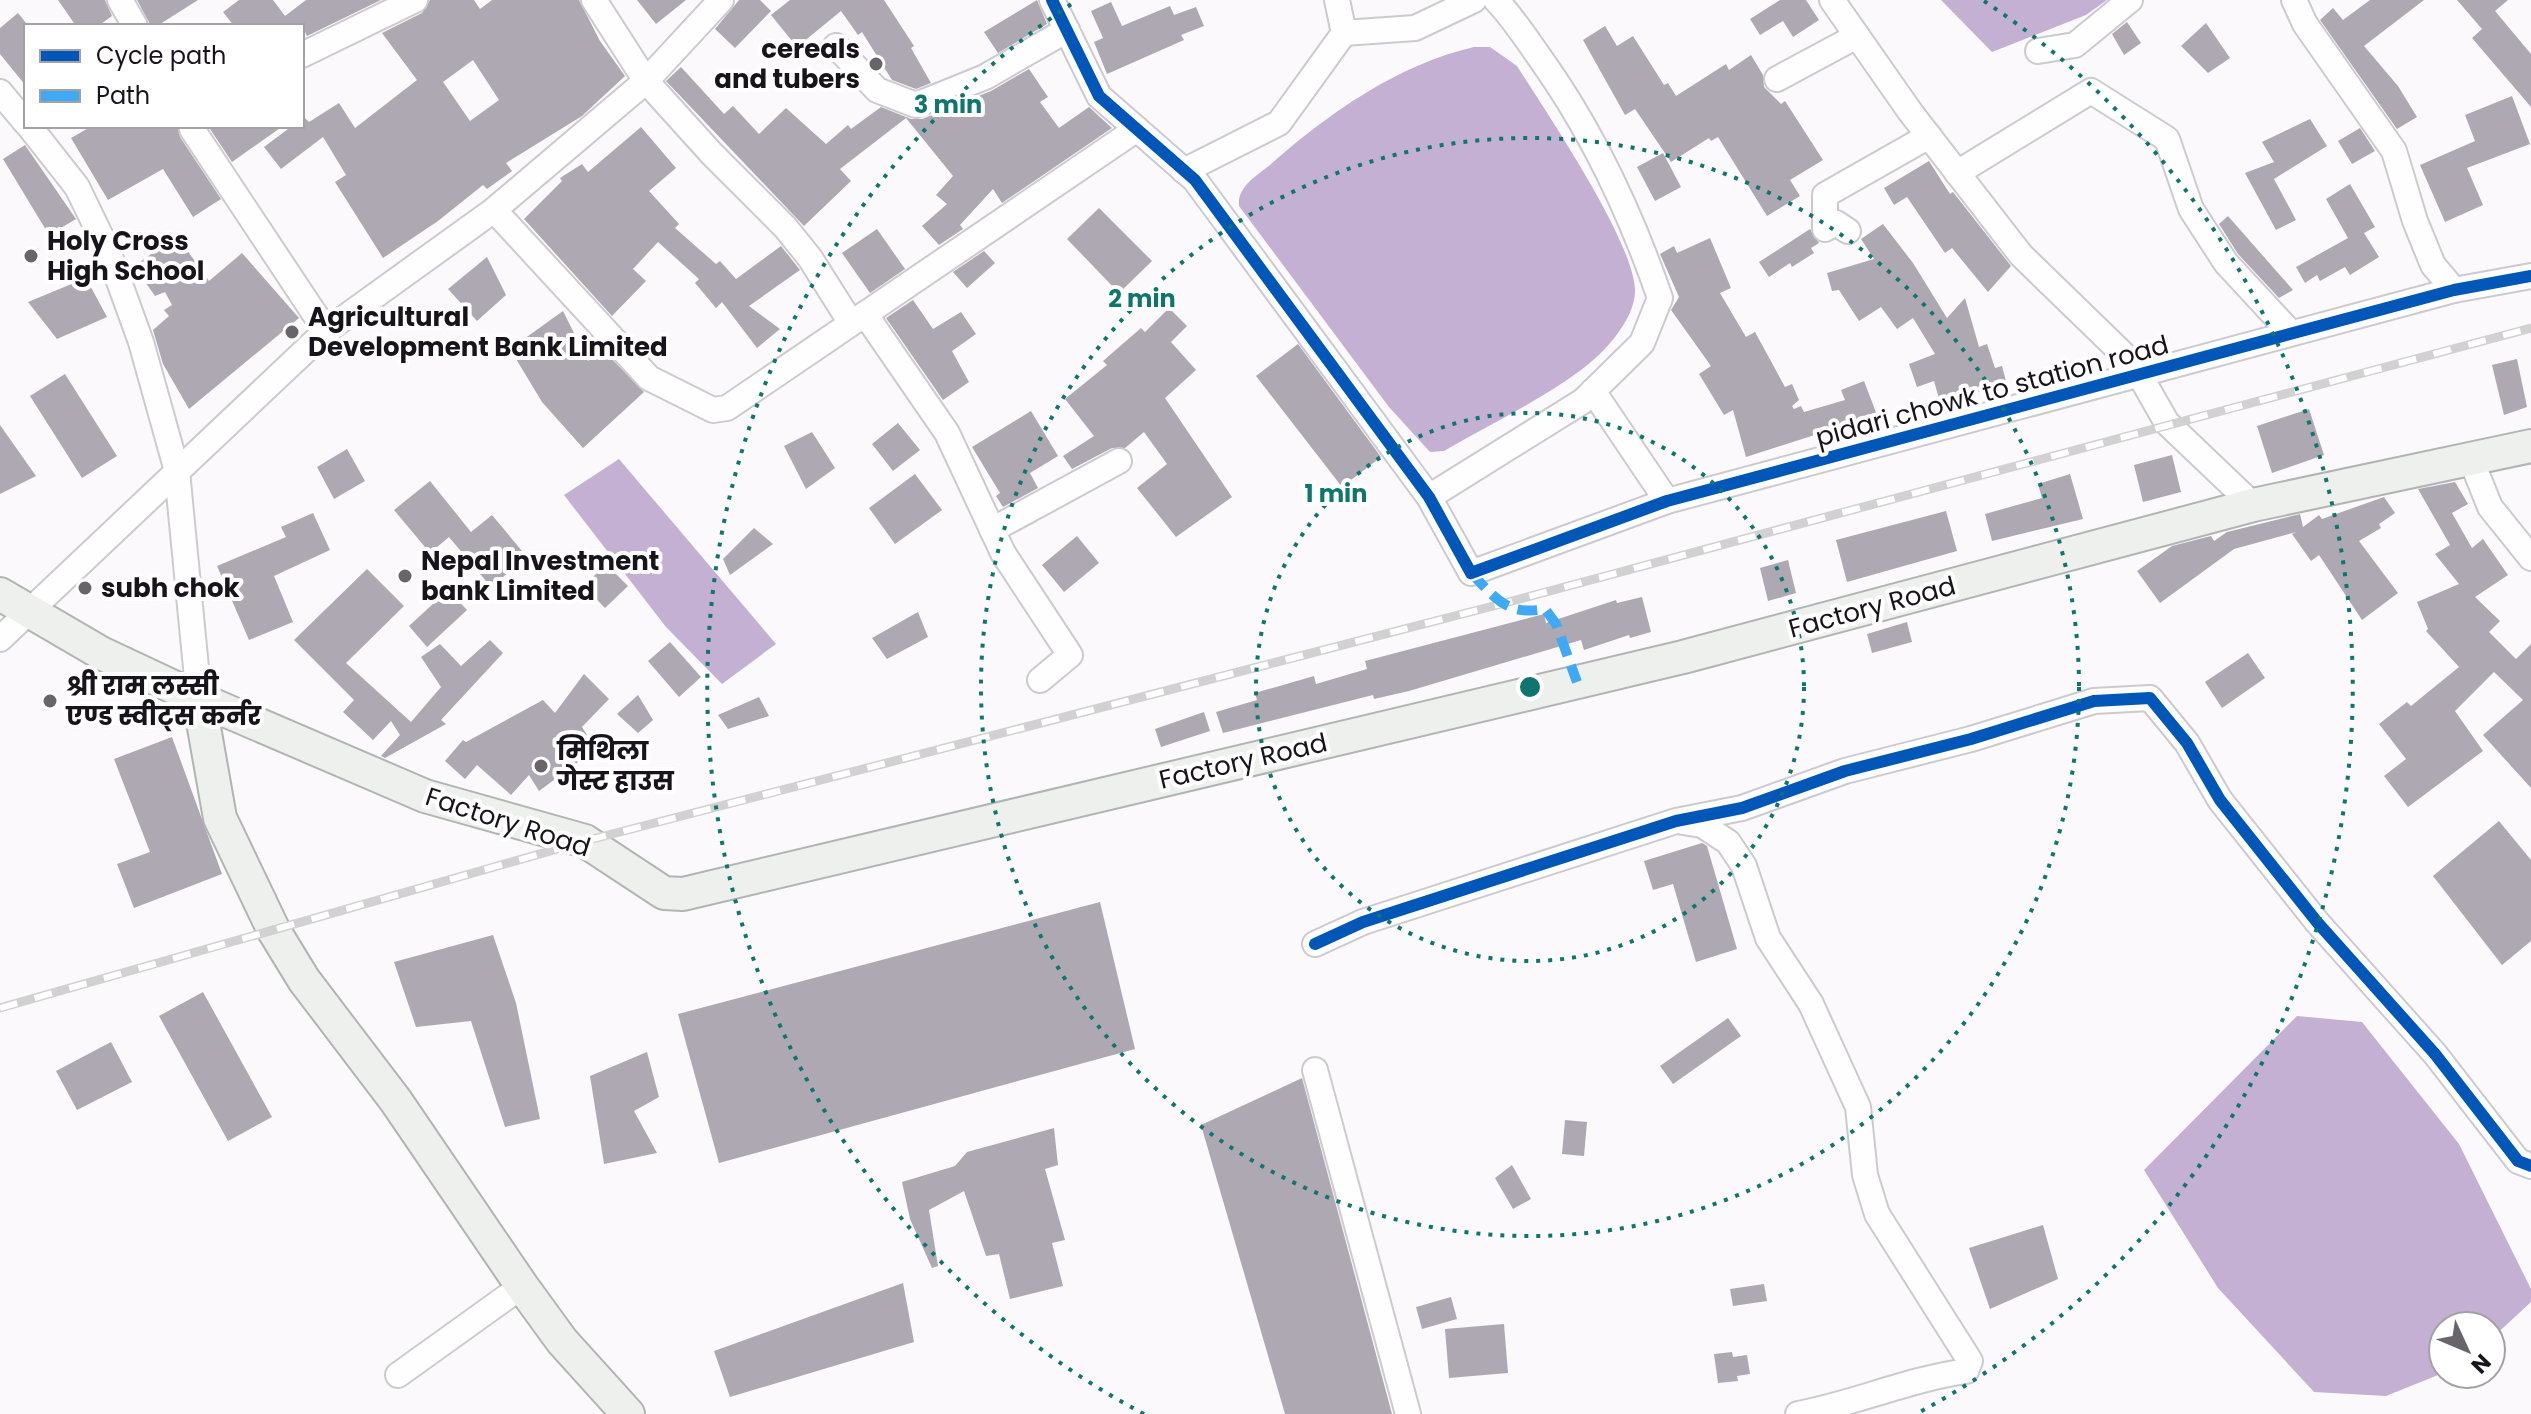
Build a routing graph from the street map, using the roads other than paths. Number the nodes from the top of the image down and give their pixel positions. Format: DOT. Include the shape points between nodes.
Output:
graph roads {
  1 [pos="120,0"];
  2 [pos="415,0"];
  3 [pos="594,0"];
  4 [pos="721,0"];
  5 [pos="1052,0"];
  6 [pos="1337,0"];
  7 [pos="1474,0"];
  8 [pos="1496,0"];
  9 [pos="1832,0"];
  10 [pos="2130,0"];
  11 [pos="2294,0"];
  12 [pos="134,24"];
  13 [pos="1067,30"];
  14 [pos="1344,33"];
  15 [pos="1857,36"];
  16 [pos="836,46"];
  17 [pos="2038,51"];
  18 [pos="304,54"];
  19 [pos="1777,79"];
  20 [pos="646,81"];
  21 [pos="0,92"];
  22 [pos="24,120"];
  23 [pos="30,128"];
  24 [pos="194,128"];
  25 [pos="1137,129"];
  26 [pos="1929,136"];
  27 [pos="1184,171"];
  28 [pos="1957,173"];
  29 [pos="494,210"];
  30 [pos="1848,231"];
  31 [pos="2531,276"];
  32 [pos="2454,290"];
  33 [pos="858,318"];
  34 [pos="326,331"];
  35 [pos="2291,333"];
  36 [pos="2139,374"];
  37 [pos="1593,391"];
  38 [pos="2531,446"];
  39 [pos="2470,457"];
  40 [pos="1119,461"];
  41 [pos="177,471"];
  42 [pos="1429,497"];
  43 [pos="1667,501"];
  44 [pos="2253,505"];
  45 [pos="992,530"];
  46 [pos="2531,558"];
  47 [pos="0,594"];
  48 [pos="29,613"];
  49 [pos="0,639"];
  50 [pos="1040,680"];
  51 [pos="199,699"];
  52 [pos="1676,821"];
  53 [pos="1315,944"];
  54 [pos="1315,1070"];
  55 [pos="2531,1166"];
  56 [pos="522,1286"];
  57 [pos="398,1375"];
  58 [pos="622,1412"];
  59 [pos="1408,1414"];
  60 [pos="1798,1414"];
  1 -- 12 [label="street"];
  2 -- 18 [label="street"];
  3 -- 20 [label="street"];
  4 -- 20 [label="street"];
  5 -- 13 [label="street"];
  6 -- 14 [label="street"];
  7 -- 14 [label="street" via="1415,28"];
  8 -- 37 [label="street" via="1569,97 1589,133 1620,194 1660,298 1642,343"];
  9 -- 15 [label="street"];
  10 -- 17 [label="street" via="2075,45"];
  11 -- 32 [label="street" via="2305,24 2394,151 2433,265"];
  13 -- 16 [label="street" via="985,77 916,105 877,90"];
  13 -- 25 [label="street" via="1099,96"];
  14 -- 27 [label="street" via="1279,123"];
  15 -- 19 [label="street"];
  15 -- 26 [label="street"];
  20 -- 29 [label="street"];
  20 -- 33 [label="street" via="785,227"];
  21 -- 22 [label="street"];
  23 -- 41 [label="street" via="77,187 108,251 141,342"];
  24 -- 34 [label="street"];
  25 -- 27 [label="street"];
  25 -- 33 [label="street"];
  26 -- 28 [label="street"];
  26 -- 30 [label="street" via="1825,195 1825,229 1836,223"];
  27 -- 42 [label="street"];
  28 -- 35 [label="street" via="2091,91 2167,139 2191,209 2226,263"];
  28 -- 36 [label="street" via="2021,255"];
  29 -- 33 [label="street" via="649,378 713,410 727,408"];
  29 -- 34 [label="street"];
  31 -- 32 [label="street, pidari chowk to station road"];
  32 -- 35 [label="street, pidari chowk to station road"];
  33 -- 45 [label="street" via="947,433"];
  34 -- 41 [label="street"];
  35 -- 36 [label="street, pidari chowk to station road"];
  36 -- 43 [label="street, pidari chowk to station road"];
  36 -- 44 [label="street" via="2167,423"];
  37 -- 42 [label="street"];
  37 -- 43 [label="street"];
  38 -- 39 [label="main road, Factory Road"];
  39 -- 44 [label="main road, Factory Road"];
  39 -- 46 [label="street" via="2490,507"];
  40 -- 45 [label="street"];
  41 -- 48 [label="street"];
  41 -- 51 [label="street"];
  42 -- 43 [label="street, pidari chowk to station road" via="1471,573"];
  44 -- 51 [label="main road, Factory Road" via="1683,657 683,894 664,893 585,841 425,796"];
  45 -- 50 [label="street" via="1070,655"];
  47 -- 48 [label="main road, Factory Road"];
  48 -- 49 [label="street"];
  48 -- 51 [label="main road, Factory Road"];
  51 -- 56 [label="main road" via="220,818 274,931"];
  52 -- 53 [label="street" via="1363,922"];
  52 -- 55 [label="street" via="1742,808 1845,771 2094,701 2150,698 2187,743 2220,800 2317,922 2435,1054 2518,1161"];
  52 -- 60 [label="street" via="1702,825 1728,842 1744,866 1768,938 1811,1004 1858,1107 1865,1175 1877,1214 1970,1361 1966,1371 1911,1380 1839,1406"];
  54 -- 59 [label="street"];
  56 -- 57 [label="street"];
  56 -- 58 [label="main road"];
}
